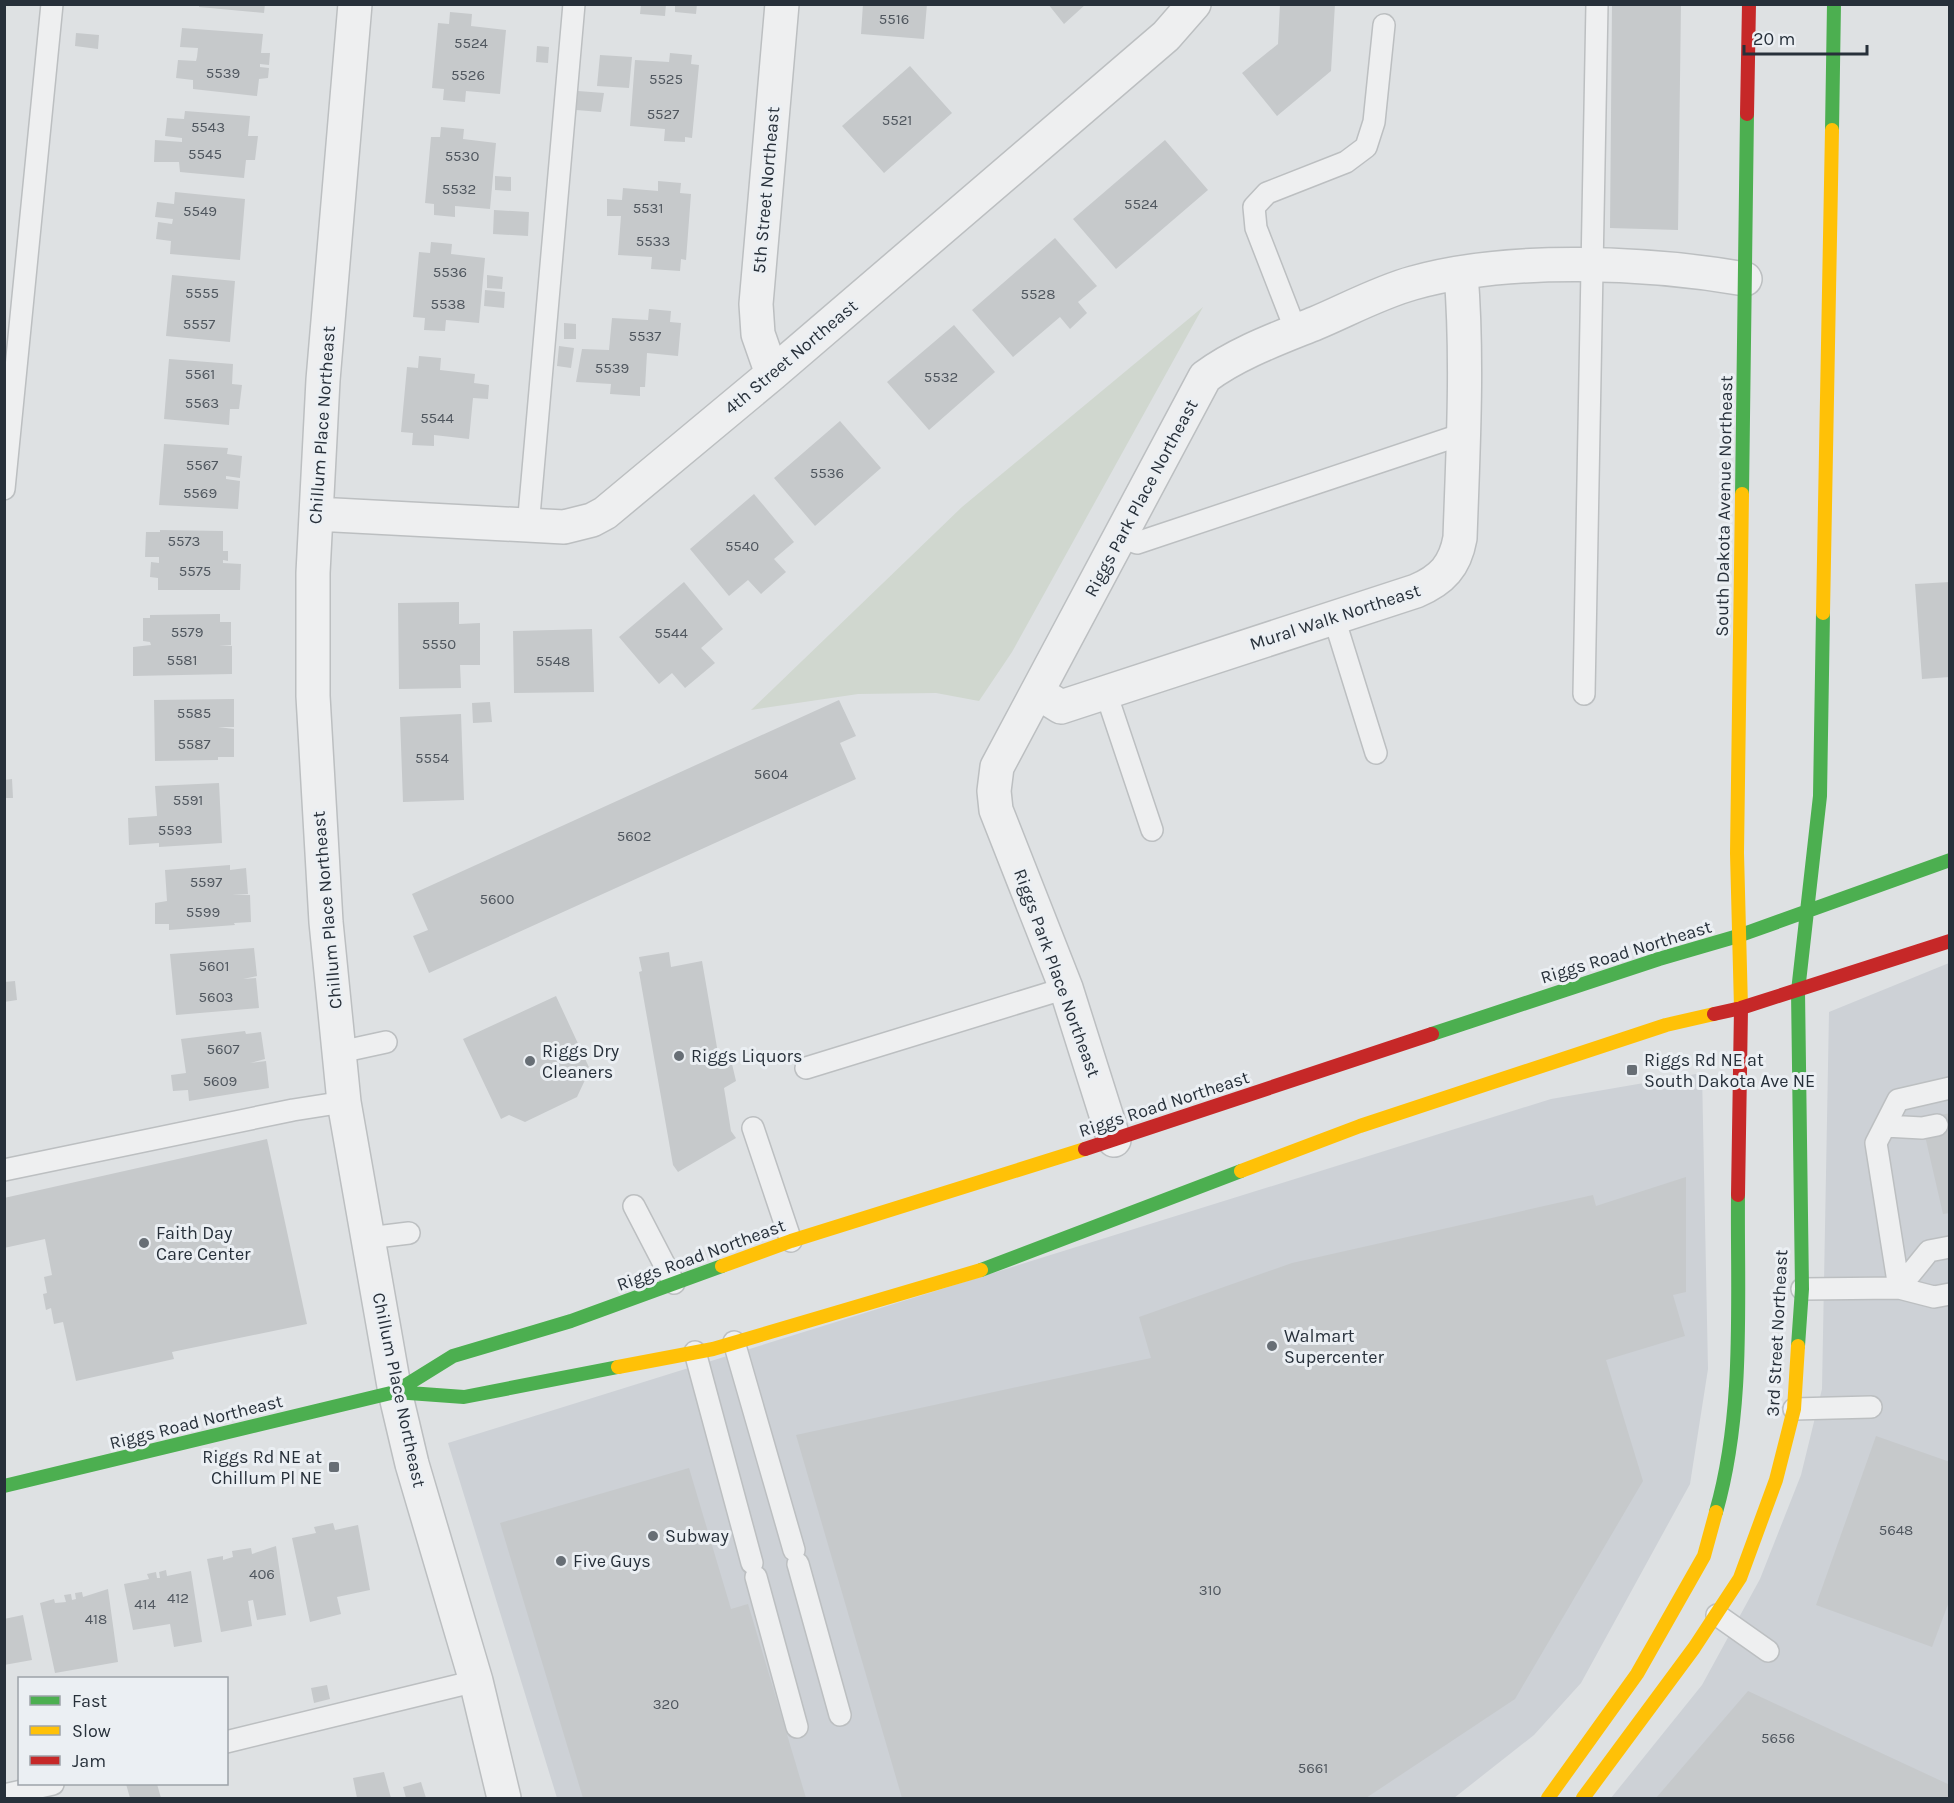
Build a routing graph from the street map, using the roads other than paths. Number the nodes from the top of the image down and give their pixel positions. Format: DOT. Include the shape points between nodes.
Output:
graph roads {
  1 [pos="52,4"];
  2 [pos="355,4"];
  3 [pos="574,4"];
  4 [pos="782,4"];
  5 [pos="1194,4"];
  6 [pos="1597,4"];
  7 [pos="1749,4"];
  8 [pos="1834,4"];
  9 [pos="1384,25"];
  10 [pos="1590,266"];
  11 [pos="1461,273"];
  12 [pos="1745,279"];
  13 [pos="1296,331"];
  14 [pos="772,374"];
  15 [pos="1463,434"];
  16 [pos="4,489"];
  17 [pos="316,514"];
  18 [pos="528,527"];
  19 [pos="1121,537"];
  20 [pos="1334,618"];
  21 [pos="1037,692"];
  22 [pos="1106,693"];
  23 [pos="1584,694"];
  24 [pos="1376,753"];
  25 [pos="1152,830"];
  26 [pos="1950,860"];
  27 [pos="1808,910"];
  28 [pos="1738,936"];
  29 [pos="1950,941"];
  30 [pos="1066,988"];
  31 [pos="1798,991"];
  32 [pos="1741,1008"];
  33 [pos="386,1042"];
  34 [pos="340,1052"];
  35 [pos="806,1068"];
  36 [pos="1950,1088"];
  37 [pos="344,1102"];
  38 [pos="1937,1125"];
  39 [pos="1885,1126"];
  40 [pos="753,1128"];
  41 [pos="1114,1140"];
  42 [pos="4,1170"];
  43 [pos="634,1206"];
  44 [pos="409,1233"];
  45 [pos="368,1238"];
  46 [pos="791,1241"];
  47 [pos="1950,1247"];
  48 [pos="674,1283"];
  49 [pos="1899,1288"];
  50 [pos="1802,1289"];
  51 [pos="1950,1294"];
  52 [pos="734,1342"];
  53 [pos="695,1352"];
  54 [pos="395,1392"];
  55 [pos="1871,1407"];
  56 [pos="1794,1409"];
  57 [pos="4,1486"];
  58 [pos="1717,1615"];
  59 [pos="1768,1651"];
  60 [pos="476,1681"];
  61 [pos="840,1715"];
  62 [pos="797,1727"];
  63 [pos="228,1742"];
  64 [pos="49,1785"];
  65 [pos="4,1795"];
  66 [pos="504,1798"];
  67 [pos="1548,1798"];
  68 [pos="1582,1798"];
  1 -- 16 [label="lane"];
  2 -- 17 [label="street, Chillum Place Northeast" via="323,380"];
  3 -- 18 [label="lane"];
  4 -- 14 [label="street, 5th Street Northeast" via="756,304 762,351"];
  5 -- 14 [label="street, 4th Street Northeast" via="1166,36"];
  6 -- 10 [label="lane"];
  7 -- 12 [label="main road, South Dakota Avenue Northeast"];
  8 -- 27 [label="main road" via="1821,795"];
  9 -- 13 [label="lane" via="1374,122 1366,147 1346,162 1267,193 1254,207 1256,228"];
  10 -- 11 [label="street, Riggs Park Place Northeast"];
  10 -- 12 [label="street, Riggs Park Place Northeast" via="1703,272"];
  10 -- 23 [label="lane"];
  11 -- 13 [label="street, Riggs Park Place Northeast" via="1410,284"];
  11 -- 15 [label="street, Mural Walk Northeast"];
  12 -- 28 [label="main road, South Dakota Avenue Northeast"];
  13 -- 19 [label="street, Riggs Park Place Northeast" via="1220,366 1205,377"];
  14 -- 18 [label="street, 4th Street Northeast" via="605,513 578,525"];
  15 -- 19 [label="lane" via="1137,543"];
  15 -- 20 [label="street, Mural Walk Northeast" via="1460,538 1447,572 1435,583 1416,591"];
  17 -- 18 [label="street, 4th Street Northeast"];
  17 -- 34 [label="street, Chillum Place Northeast" via="313,696 317,809"];
  19 -- 21 [label="street, Riggs Park Place Northeast"];
  20 -- 22 [label="street, Mural Walk Northeast"];
  20 -- 24 [label="lane"];
  21 -- 22 [label="street, Mural Walk Northeast" via="1061,707"];
  21 -- 30 [label="street, Riggs Park Place Northeast" via="998,767 994,791 996,810"];
  22 -- 25 [label="lane"];
  26 -- 27 [label="main road, Riggs Road Northeast"];
  27 -- 28 [label="main road, Riggs Road Northeast"];
  27 -- 31 [label="main road"];
  28 -- 32 [label="main road, South Dakota Avenue Northeast"];
  28 -- 41 [label="main road, Riggs Road Northeast"];
  29 -- 31 [label="main road, Riggs Road Northeast"];
  30 -- 35 [label="lane"];
  30 -- 41 [label="street, Riggs Park Place Northeast"];
  31 -- 32 [label="main road, Riggs Road Northeast"];
  31 -- 50 [label="main road, 3rd Street Northeast"];
  32 -- 52 [label="main road, Riggs Road Northeast" via="1666,1025 1360,1126 983,1269"];
  32 -- 67 [label="main road, 3rd Street Northeast" via="1735,1412 1726,1477 1704,1556 1667,1625 1637,1674"];
  33 -- 34 [label="lane"];
  34 -- 37 [label="street, Chillum Place Northeast"];
  36 -- 39 [label="lane" via="1898,1100"];
  37 -- 42 [label="lane"];
  37 -- 45 [label="street, Chillum Place Northeast"];
  38 -- 39 [label="lane"];
  39 -- 49 [label="lane" via="1876,1143"];
  40 -- 46 [label="lane"];
  41 -- 46 [label="main road, Riggs Road Northeast"];
  43 -- 48 [label="lane"];
  44 -- 45 [label="lane"];
  45 -- 54 [label="street, Chillum Place Northeast"];
  46 -- 48 [label="main road, Riggs Road Northeast"];
  47 -- 49 [label="lane" via="1929,1251"];
  48 -- 54 [label="main road, Riggs Road Northeast" via="571,1321 453,1356"];
  49 -- 50 [label="lane"];
  49 -- 51 [label="lane" via="1934,1297"];
  50 -- 56 [label="main road, 3rd Street Northeast"];
  52 -- 53 [label="main road, Riggs Road Northeast"];
  52 -- 61 [label="lane"];
  53 -- 54 [label="main road, Riggs Road Northeast" via="464,1397"];
  53 -- 62 [label="lane"];
  54 -- 57 [label="main road, Riggs Road Northeast"];
  54 -- 60 [label="street, Chillum Place Northeast" via="412,1464"];
  55 -- 56 [label="lane"];
  56 -- 58 [label="main road, 3rd Street Northeast" via="1776,1480 1744,1567"];
  58 -- 59 [label="lane"];
  58 -- 68 [label="main road, 3rd Street Northeast"];
  60 -- 63 [label="lane"];
  60 -- 66 [label="street, Chillum Place Northeast"];
  64 -- 65 [label="lane"];
}
